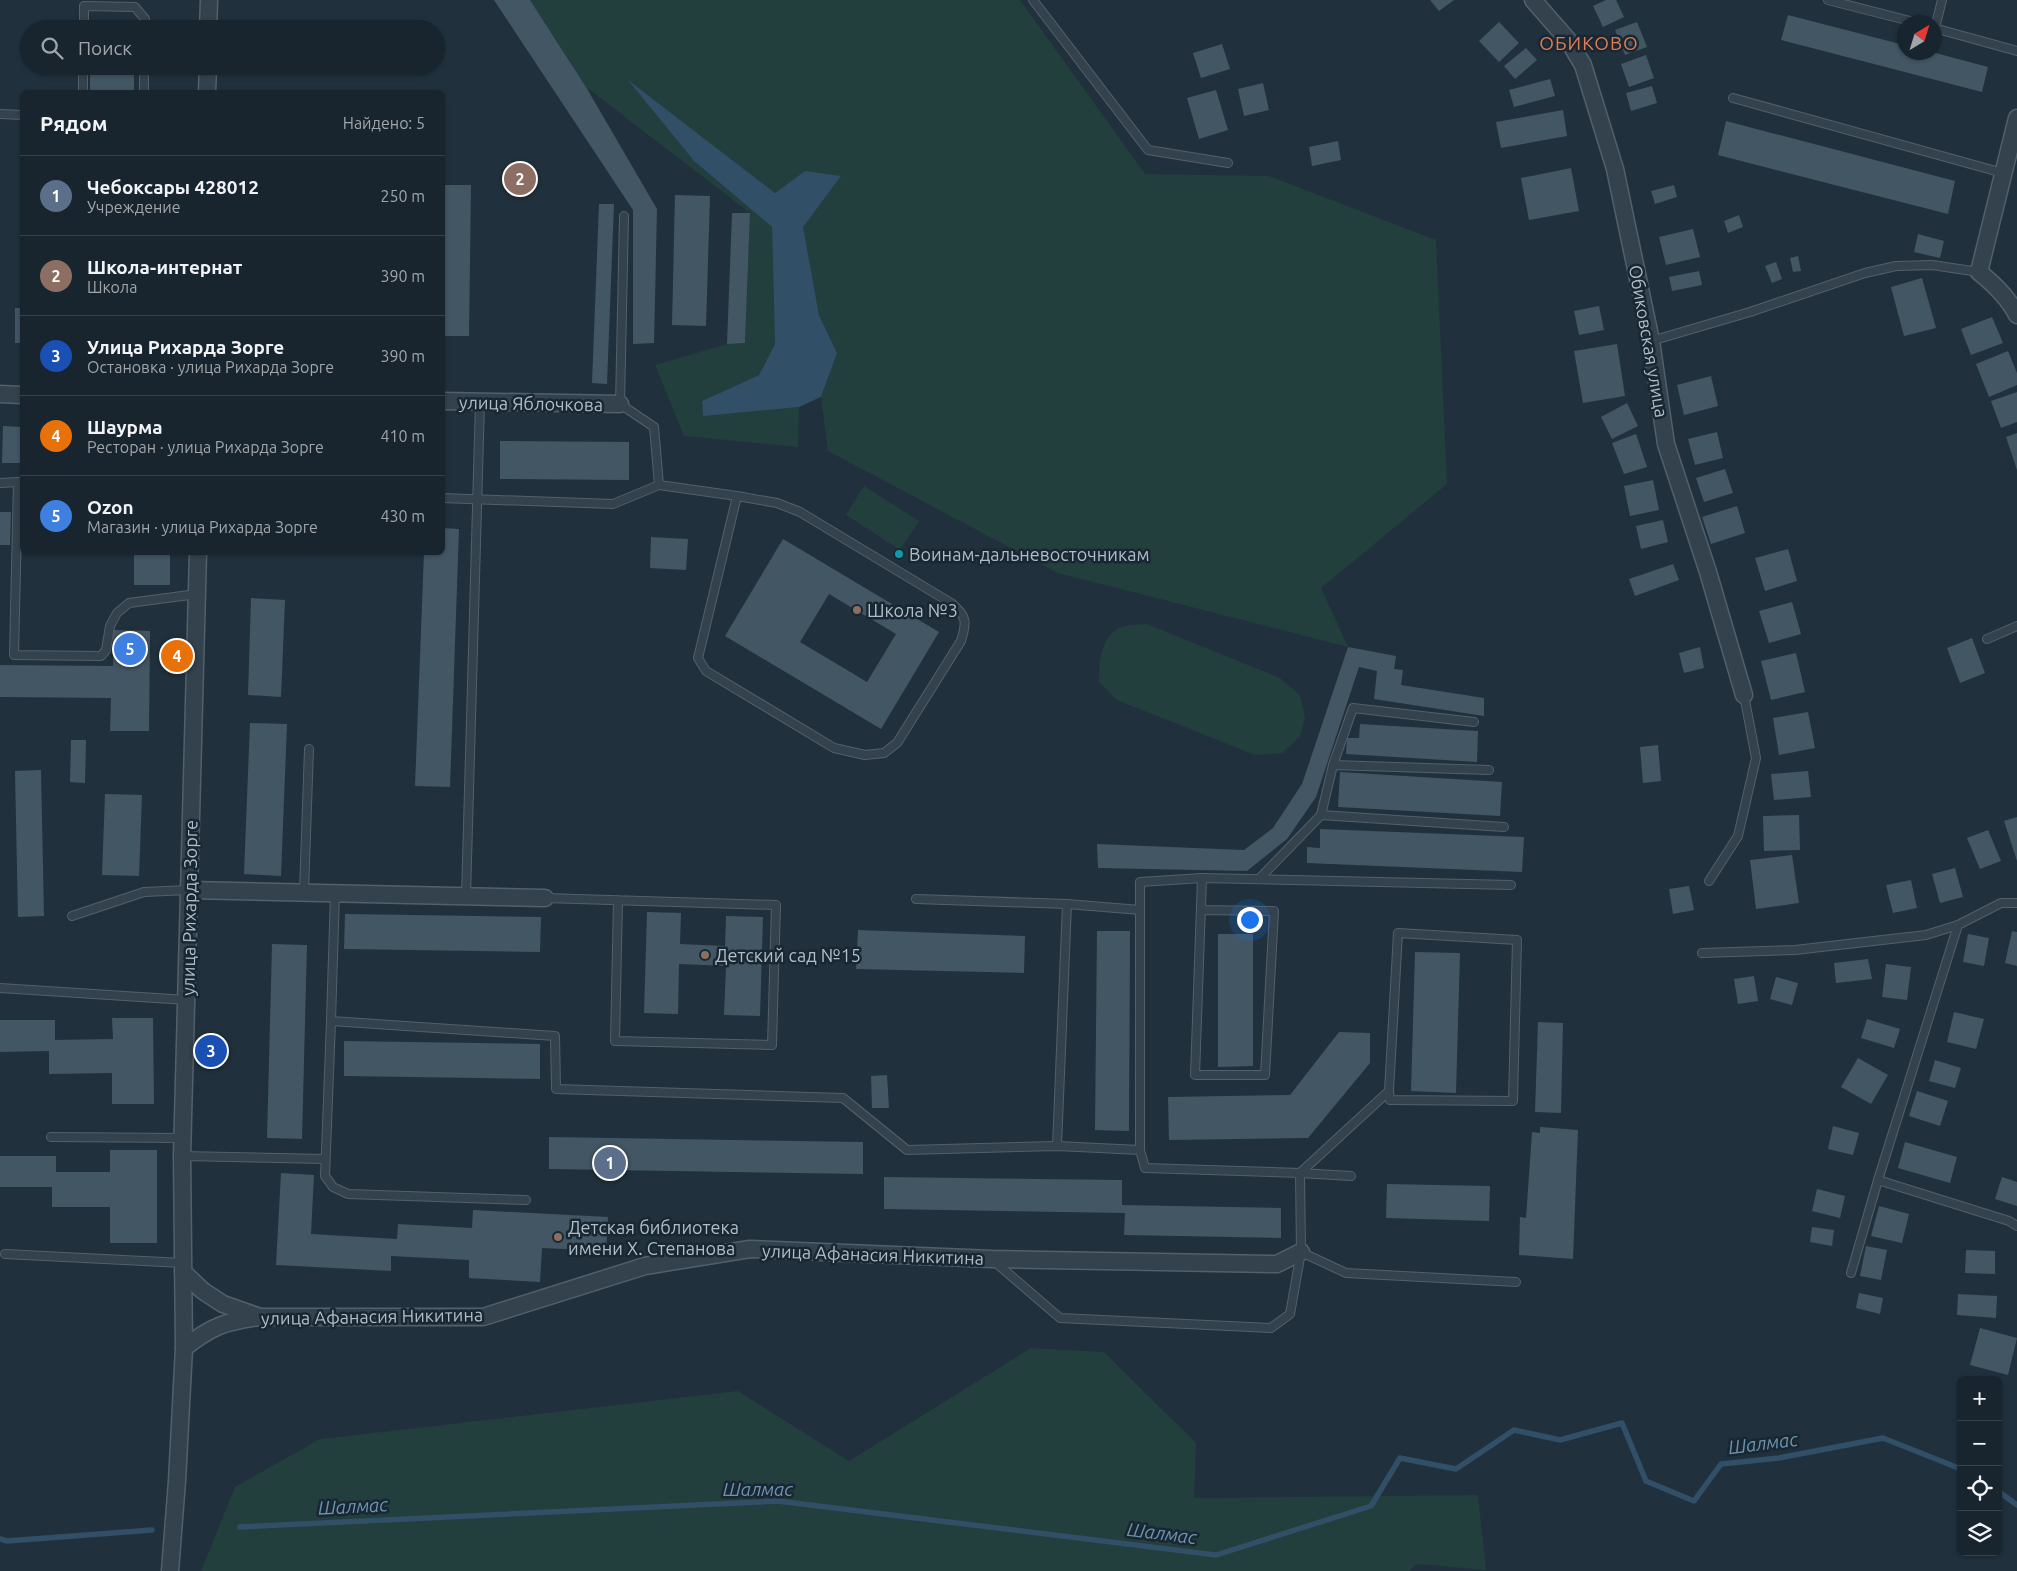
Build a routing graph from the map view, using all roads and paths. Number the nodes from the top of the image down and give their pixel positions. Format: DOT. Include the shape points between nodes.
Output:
graph roads {
  1 [pos="209,0"];
  2 [pos="1034,0"];
  3 [pos="1533,0"];
  4 [pos="1828,0"];
  5 [pos="1942,0"];
  6 [pos="84,3"];
  7 [pos="1938,15"];
  8 [pos="1897,18"];
  9 [pos="84,20"];
  10 [pos="145,20"];
  11 [pos="208,20"];
  12 [pos="1942,30"];
  13 [pos="2017,51"];
  14 [pos="83,75"];
  15 [pos="144,75"];
  16 [pos="208,75"];
  17 [pos="83,90"];
  18 [pos="144,90"];
  19 [pos="207,90"];
  20 [pos="1733,98"];
  21 [pos="0,114"];
  22 [pos="20,115"];
  23 [pos="2017,118"];
  24 [pos="1228,163"];
  25 [pos="2009,165"];
  26 [pos="624,216"];
  27 [pos="1979,272"];
  28 [pos="2017,315"];
  29 [pos="1651,341"];
  30 [pos="0,394"];
  31 [pos="20,395"];
  32 [pos="445,402"];
  33 [pos="480,402"];
  34 [pos="620,404"];
  35 [pos="0,482"];
  36 [pos="20,482"];
  37 [pos="659,485"];
  38 [pos="737,496"];
  39 [pos="445,498"];
  40 [pos="477,499"];
  41 [pos="198,555"];
  42 [pos="197,594"];
  43 [pos="2017,626"];
  44 [pos="1987,639"];
  45 [pos="1744,695"];
  46 [pos="1474,722"];
  47 [pos="309,748"];
  48 [pos="1333,765"];
  49 [pos="1489,770"];
  50 [pos="1321,815"];
  51 [pos="1504,827"];
  52 [pos="1202,878"];
  53 [pos="1259,879"];
  54 [pos="1709,881"];
  55 [pos="1510,885"];
  56 [pos="190,890"];
  57 [pos="304,892"];
  58 [pos="335,893"];
  59 [pos="466,896"];
  60 [pos="544,898"];
  61 [pos="916,898"];
  62 [pos="618,900"];
  63 [pos="2017,903"];
  64 [pos="1067,904"];
  65 [pos="1140,910"];
  66 [pos="1201,910"];
  67 [pos="72,916"];
  68 [pos="1958,925"];
  69 [pos="1702,953"];
  70 [pos="0,988"];
  71 [pos="187,1000"];
  72 [pos="331,1021"];
  73 [pos="1390,1091"];
  74 [pos="51,1137"];
  75 [pos="183,1138"];
  76 [pos="1057,1146"];
  77 [pos="1140,1150"];
  78 [pos="182,1156"];
  79 [pos="325,1159"];
  80 [pos="1300,1173"];
  81 [pos="1351,1176"];
  82 [pos="1878,1180"];
  83 [pos="526,1200"];
  84 [pos="2017,1226"];
  85 [pos="1300,1252"];
  86 [pos="5,1254"];
  87 [pos="992,1259"];
  88 [pos="183,1268"];
  89 [pos="1851,1273"];
  90 [pos="1516,1282"];
  91 [pos="259,1317"];
  92 [pos="184,1348"];
  93 [pos="170,1571"];
  1 -- 11 [label="street"];
  2 -- 24 [label="lane" via="1148,150"];
  3 -- 29 [label="street, Обиковская улица" via="1568,40 1583,65 1615,169"];
  4 -- 8 [label="lane"];
  5 -- 7 [label="lane"];
  6 -- 9 [label="lane"];
  6 -- 10 [label="lane" via="135,8"];
  12 -- 13 [label="lane"];
  14 -- 17 [label="lane"];
  15 -- 18 [label="lane"];
  16 -- 19 [label="street"];
  20 -- 25 [label="lane"];
  21 -- 22 [label="lane"];
  23 -- 25 [label="street"];
  25 -- 27 [label="street"];
  26 -- 34 [label="lane"];
  27 -- 28 [label="street" via="1997,287"];
  27 -- 29 [label="lane" via="1932,266 1896,266"];
  29 -- 45 [label="street, Обиковская улица" via="1666,444"];
  30 -- 31 [label="street"];
  32 -- 33 [label="street, улица Яблочкова"];
  33 -- 34 [label="street, улица Яблочкова"];
  33 -- 40 [label="lane"];
  34 -- 37 [label="lane" via="654,427"];
  35 -- 36 [label="lane"];
  36 -- 42 [label="lane" via="14,655 101,656 106,650 110,626 128,603"];
  37 -- 38 [label="lane"];
  37 -- 40 [label="lane" via="613,504"];
  38 -- 38 [label="lane" via="698,658 706,672 834,748 865,755 884,753 897,743 961,641 966,626 961,612 952,603 800,512 777,503"];
  39 -- 40 [label="lane"];
  40 -- 59 [label="lane"];
  41 -- 42 [label="street, улица Рихарда Зорге"];
  42 -- 56 [label="street, улица Рихарда Зорге"];
  43 -- 44 [label="lane"];
  45 -- 54 [label="lane" via="1756,758 1738,836"];
  46 -- 48 [label="lane" via="1353,708"];
  47 -- 57 [label="lane"];
  48 -- 49 [label="lane"];
  48 -- 50 [label="lane"];
  50 -- 51 [label="lane"];
  50 -- 53 [label="lane"];
  52 -- 53 [label="lane"];
  52 -- 65 [label="lane" via="1140,882"];
  52 -- 66 [label="lane"];
  53 -- 55 [label="lane"];
  56 -- 57 [label="street"];
  56 -- 67 [label="lane" via="144,892"];
  56 -- 71 [label="street, улица Рихарда Зорге"];
  57 -- 58 [label="street"];
  58 -- 59 [label="street"];
  58 -- 72 [label="lane"];
  59 -- 60 [label="street"];
  60 -- 62 [label="lane"];
  61 -- 64 [label="lane"];
  62 -- 62 [label="lane" via="776,905 772,1045 614,1041"];
  63 -- 68 [label="lane" via="2001,903"];
  64 -- 65 [label="lane"];
  64 -- 76 [label="lane"];
  65 -- 77 [label="lane"];
  66 -- 66 [label="lane" via="1195,1075 1265,1075 1274,911"];
  68 -- 69 [label="lane" via="1926,935 1805,949"];
  68 -- 82 [label="lane"];
  70 -- 71 [label="lane"];
  71 -- 75 [label="street, улица Рихарда Зорге"];
  72 -- 76 [label="lane" via="555,1036 556,1089 842,1098 906,1150"];
  72 -- 79 [label="lane"];
  73 -- 73 [label="lane" via="1398,933 1517,940 1512,1101 1390,1100"];
  73 -- 80 [label="lane"];
  74 -- 75 [label="lane"];
  75 -- 78 [label="street, улица Рихарда Зорге"];
  76 -- 77 [label="lane"];
  77 -- 80 [label="lane" via="1145,1168"];
  78 -- 79 [label="lane"];
  78 -- 88 [label="street, улица Рихарда Зорге"];
  79 -- 83 [label="lane" via="325,1176 333,1187 348,1194"];
  80 -- 81 [label="lane"];
  80 -- 85 [label="lane"];
  82 -- 84 [label="lane"];
  82 -- 89 [label="lane"];
  85 -- 87 [label="street, улица Афанасия Никитина" via="1277,1264"];
  85 -- 87 [label="lane" via="1290,1314 1271,1328 1060,1318"];
  85 -- 90 [label="lane" via="1346,1273"];
  86 -- 88 [label="lane"];
  87 -- 91 [label="street, улица Афанасия Никитина" via="750,1249 645,1266 484,1317"];
  88 -- 91 [label="street" via="203,1290 223,1304"];
  88 -- 92 [label="street"];
  91 -- 92 [label="street, улица Афанасия Никитина" via="226,1322 201,1334"];
  92 -- 93 [label="street"];
}
